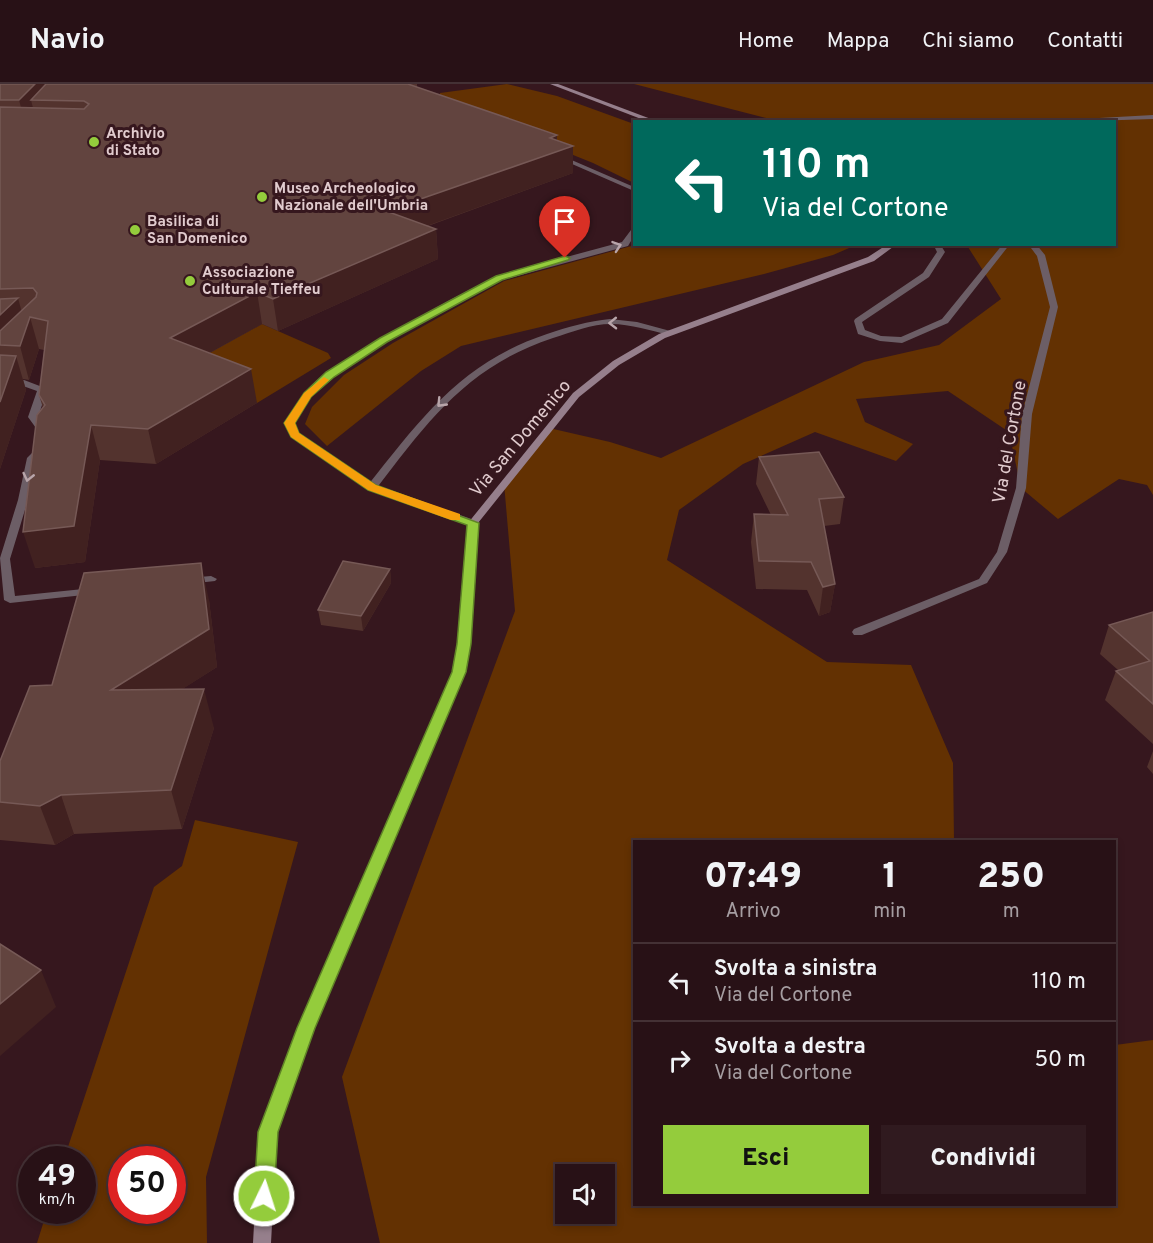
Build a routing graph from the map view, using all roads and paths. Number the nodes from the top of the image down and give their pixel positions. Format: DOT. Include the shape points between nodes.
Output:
graph roads {
  1 [pos="554,84"];
  2 [pos="1153,117"];
  3 [pos="651,120"];
  4 [pos="1099,120"];
  5 [pos="553,154"];
  6 [pos="633,189"];
  7 [pos="633,232"];
  8 [pos="891,246"];
  9 [pos="937,246"];
  10 [pos="1005,246"];
  11 [pos="1033,246"];
  12 [pos="670,332"];
  13 [pos="0,382"];
  14 [pos="372,488"];
  15 [pos="473,523"];
  16 [pos="211,579"];
  17 [pos="175,583"];
  18 [pos="105,590"];
  19 [pos="858,632"];
  20 [pos="262,1243"];
  1 -- 3 [label="main road"];
  2 -- 4 [label="street"];
  5 -- 6 [label="street"];
  14 -- 7 [label="street, one-way" via="295,435 290,423 307,395 330,374 384,340 499,278 625,244"];
  8 -- 12 [label="main road, Via San Domenico" via="871,259"];
  9 -- 10 [label="street" via="941,252 926,275 858,321 861,332 902,340 945,321"];
  11 -- 19 [label="street, Via del Cortone" via="1041,255 1054,307 1027,414 1021,488 1002,552 983,581"];
  12 -- 14 [label="street, one-way" via="615,321 544,337 500,355 464,380 433,412"];
  12 -- 15 [label="main road, Via San Domenico" via="616,363 576,395"];
  13 -- 18 [label="street, one-way" via="24,383 42,390 33,417 48,440 32,458 5,559 10,600"];
  14 -- 15 [label="street"];
  15 -- 20 [label="main road, Via San Domenico" via="459,672 306,1028 268,1132"];
  16 -- 17 [label="street"];
}
